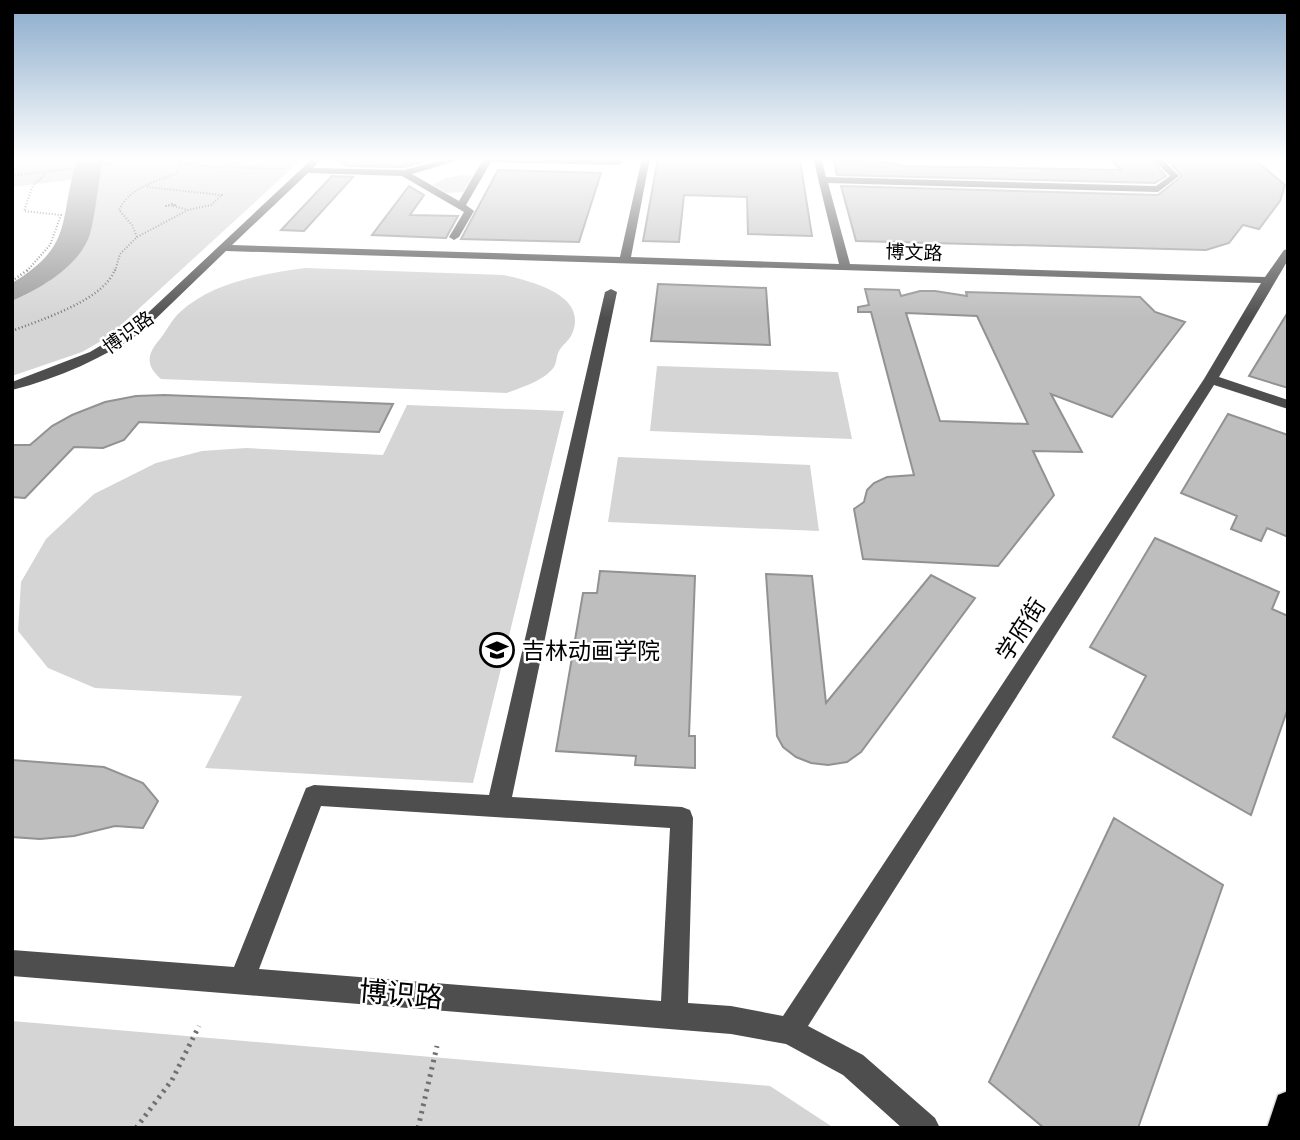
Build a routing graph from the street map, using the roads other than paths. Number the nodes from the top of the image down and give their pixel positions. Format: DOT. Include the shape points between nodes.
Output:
graph roads {
  1 [pos="262,211"];
  2 [pos="469,211"];
  3 [pos="635,211"];
  4 [pos="831,211"];
  5 [pos="454,237"];
  6 [pos="224,248"];
  7 [pos="1288,252"];
  8 [pos="625,260"];
  9 [pos="845,267"];
  10 [pos="1268,281"];
  11 [pos="611,292"];
  12 [pos="1211,379"];
  13 [pos="12,386"];
  14 [pos="1288,405"];
  15 [pos="498,807"];
  16 [pos="12,963"];
  17 [pos="242,980"];
  18 [pos="674,1016"];
  19 [pos="789,1031"];
  20 [pos="1288,1105"];
  21 [pos="925,1128"];
  22 [pos="1282,1128"];
  1 -- 6 [label="street, 博识路"];
  2 -- 5 [label="street"];
  3 -- 8 [label="street"];
  4 -- 9 [label="street"];
  6 -- 8 [label="street, 博文路"];
  6 -- 13 [label="street, 博识路" via="114,347"];
  7 -- 10 [label="street, 学府街"];
  8 -- 9 [label="street, 博文路"];
  9 -- 10 [label="street, 博文路"];
  10 -- 12 [label="street, 学府街"];
  11 -- 15 [label="street"];
  12 -- 14 [label="street"];
  12 -- 19 [label="street, 学府街"];
  15 -- 17 [label="street" via="314,795"];
  15 -- 18 [label="street" via="682,818"];
  16 -- 17 [label="street, 博识路"];
  17 -- 18 [label="street, 博识路"];
  18 -- 19 [label="street, 博识路"];
  19 -- 21 [label="street, 博识路" via="853,1065"];
  20 -- 22 [label="main road"];
}
